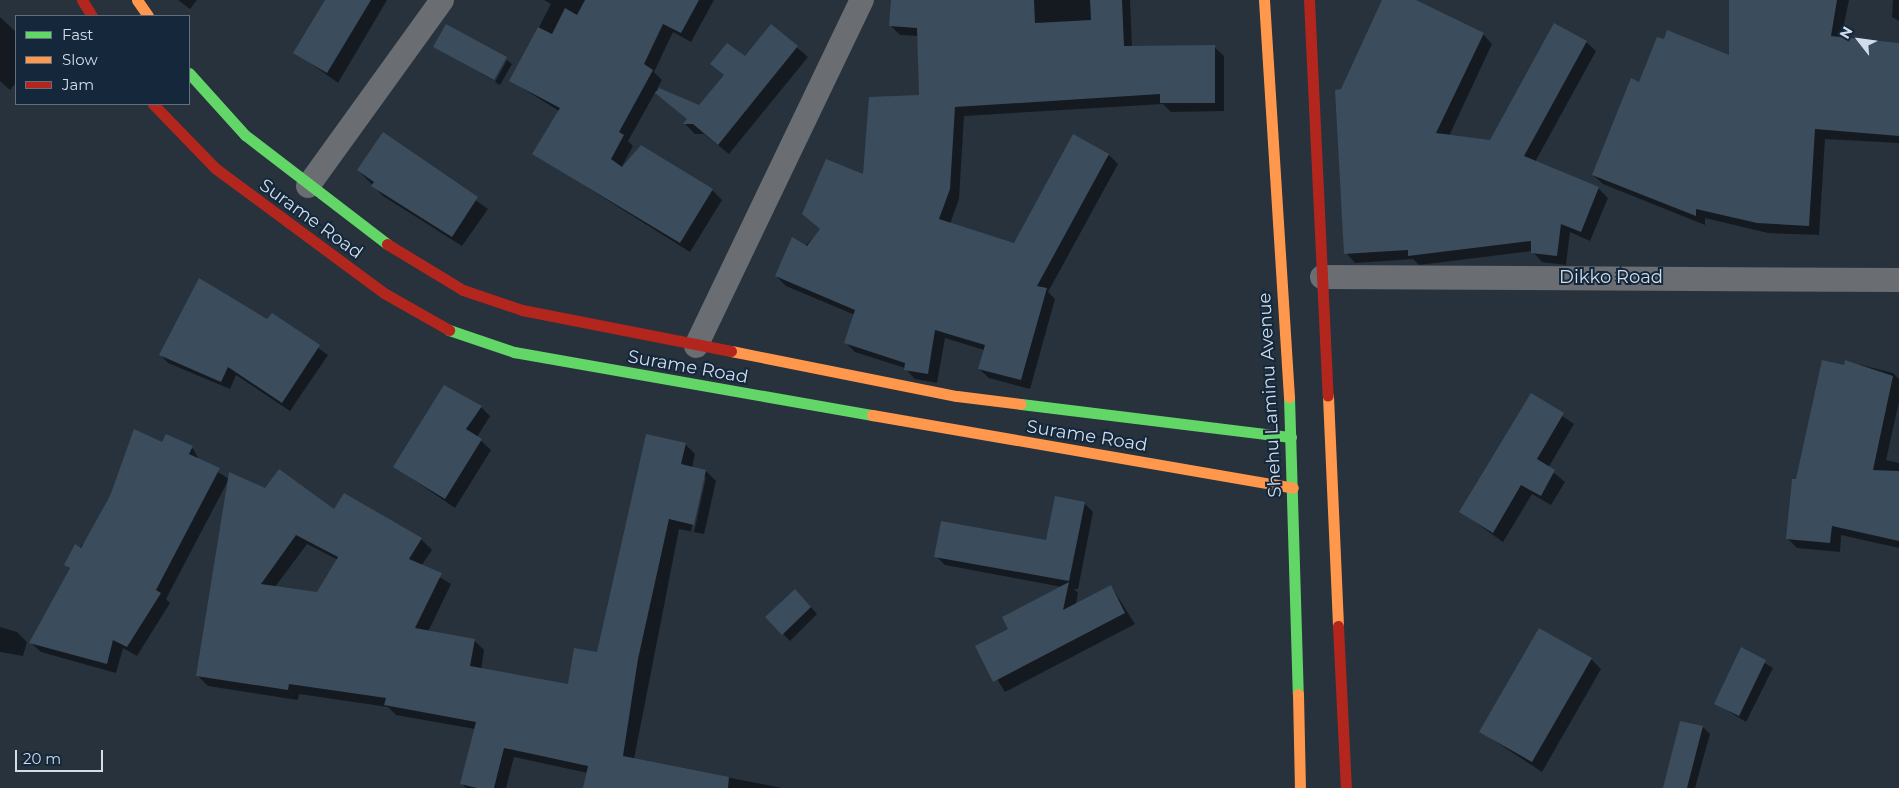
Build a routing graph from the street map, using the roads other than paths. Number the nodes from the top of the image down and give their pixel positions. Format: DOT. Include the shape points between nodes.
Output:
graph roads {
  1 [pos="82,0"];
  2 [pos="137,0"];
  3 [pos="442,0"];
  4 [pos="862,0"];
  5 [pos="1264,0"];
  6 [pos="1309,0"];
  7 [pos="91,15"];
  8 [pos="147,15"];
  9 [pos="190,74"];
  10 [pos="154,105"];
  11 [pos="308,186"];
  12 [pos="1322,277"];
  13 [pos="1899,280"];
  14 [pos="696,346"];
  15 [pos="1291,437"];
  16 [pos="1293,488"];
  17 [pos="1300,788"];
  18 [pos="1346,788"];
  1 -- 7 [label="street"];
  2 -- 8 [label="street"];
  3 -- 11 [label="street"];
  4 -- 14 [label="street"];
  5 -- 15 [label="street, Shehu Laminu Avenue"];
  6 -- 12 [label="street"];
  9 -- 11 [label="street, Surame Road" via="245,135"];
  10 -- 16 [label="street, Surame Road" via="215,168 384,293 441,327 514,352"];
  11 -- 14 [label="street, Surame Road" via="403,256 463,290 522,310"];
  12 -- 13 [label="street, Dikko Road"];
  12 -- 18 [label="street"];
  14 -- 15 [label="street, Surame Road" via="958,396"];
  15 -- 16 [label="street, Shehu Laminu Avenue"];
  16 -- 17 [label="street, Shehu Laminu Avenue"];
}
